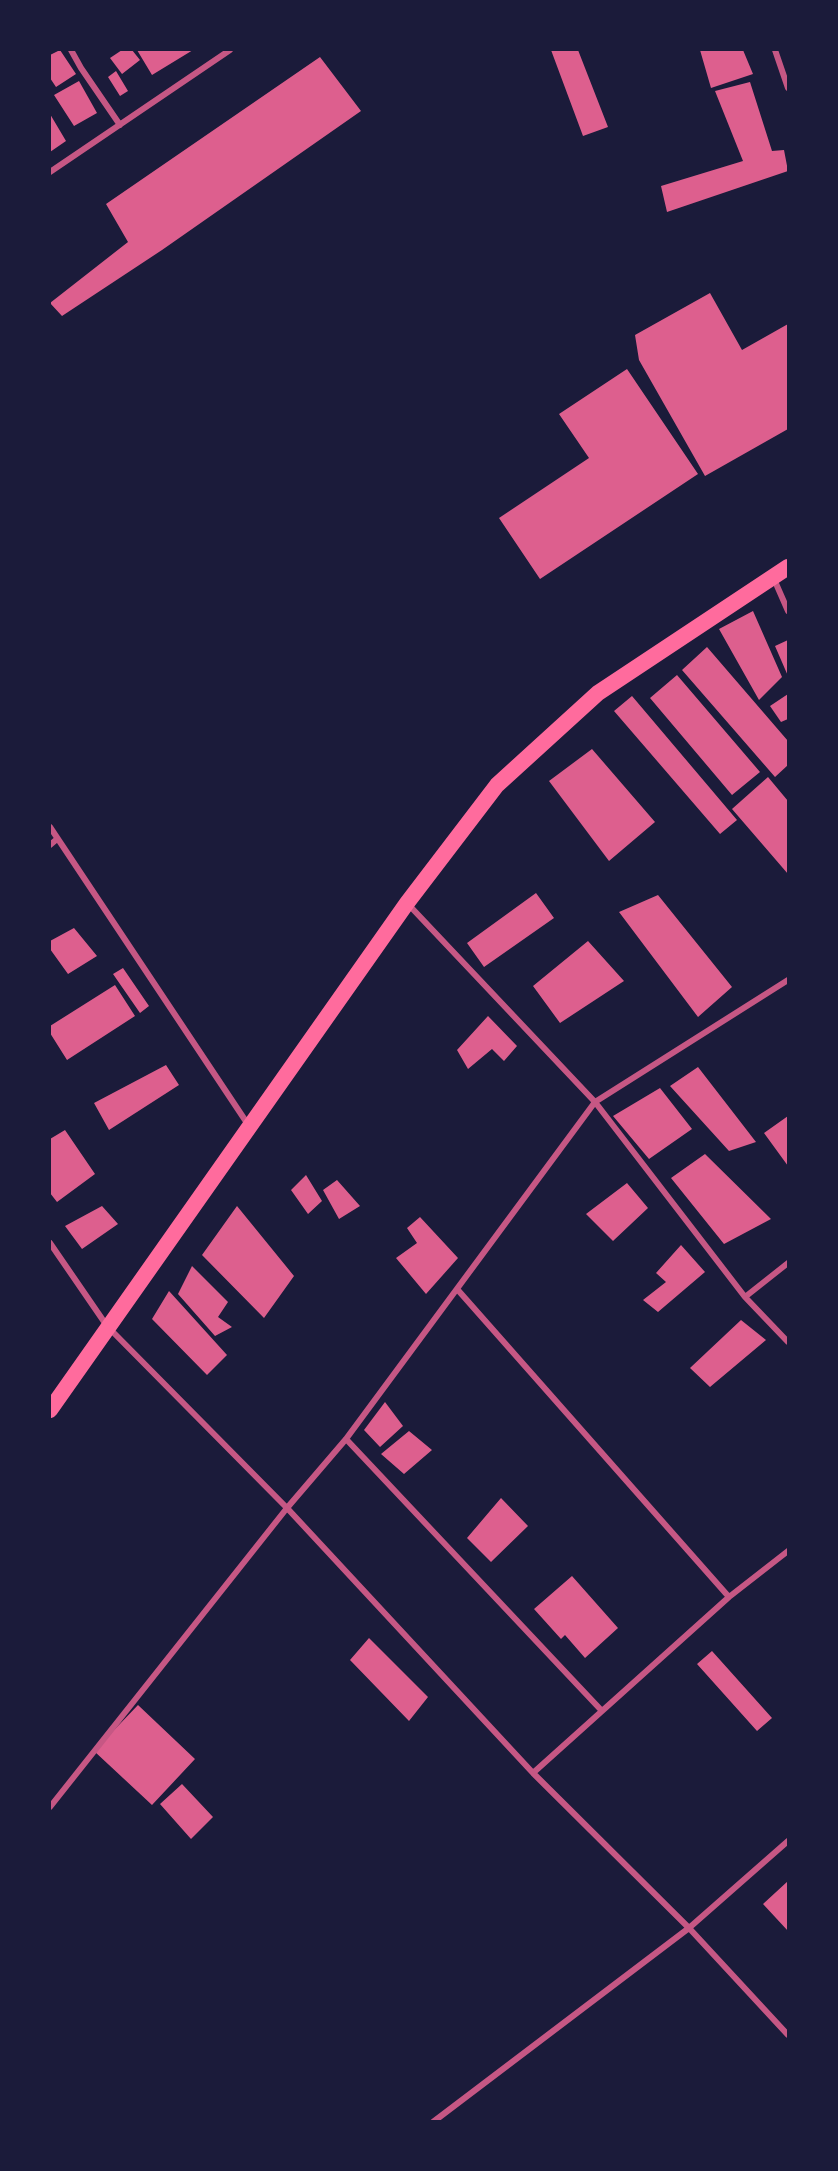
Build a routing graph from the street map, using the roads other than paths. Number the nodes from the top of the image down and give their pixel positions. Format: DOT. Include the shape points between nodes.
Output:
graph roads {
  1 [pos="72,50"];
  2 [pos="230,50"];
  3 [pos="775,50"];
  4 [pos="789,88"];
  5 [pos="120,125"];
  6 [pos="50,172"];
  7 [pos="789,567"];
  8 [pos="772,576"];
  9 [pos="789,611"];
  10 [pos="50,827"];
  11 [pos="57,838"];
  12 [pos="50,844"];
  13 [pos="407,903"];
  14 [pos="789,980"];
  15 [pos="595,1102"];
  16 [pos="249,1126"];
  17 [pos="50,1244"];
  18 [pos="789,1263"];
  19 [pos="457,1289"];
  20 [pos="746,1297"];
  21 [pos="107,1326"];
  22 [pos="789,1342"];
  23 [pos="50,1410"];
  24 [pos="346,1439"];
  25 [pos="286,1508"];
  26 [pos="789,1551"];
  27 [pos="729,1598"];
  28 [pos="602,1711"];
  29 [pos="533,1773"];
  30 [pos="50,1807"];
  31 [pos="789,1841"];
  32 [pos="689,1928"];
  33 [pos="789,2035"];
  34 [pos="433,2121"];
  1 -- 5 [label="street"];
  2 -- 5 [label="street"];
  3 -- 4 [label="street"];
  5 -- 6 [label="street"];
  7 -- 8 [label="highway"];
  8 -- 9 [label="street"];
  8 -- 13 [label="highway" via="598,693 497,785"];
  10 -- 11 [label="street"];
  11 -- 12 [label="street"];
  11 -- 16 [label="street"];
  13 -- 15 [label="street"];
  13 -- 16 [label="highway"];
  14 -- 15 [label="street"];
  15 -- 19 [label="street"];
  15 -- 20 [label="street"];
  16 -- 21 [label="highway"];
  17 -- 21 [label="street"];
  18 -- 20 [label="street"];
  19 -- 24 [label="street"];
  19 -- 27 [label="street"];
  20 -- 22 [label="street"];
  21 -- 23 [label="highway"];
  21 -- 25 [label="street"];
  24 -- 25 [label="street"];
  24 -- 28 [label="street"];
  25 -- 29 [label="street"];
  25 -- 30 [label="street"];
  26 -- 27 [label="street"];
  27 -- 28 [label="street"];
  28 -- 29 [label="street"];
  29 -- 32 [label="street"];
  31 -- 32 [label="street"];
  32 -- 33 [label="street"];
  32 -- 34 [label="street"];
}
